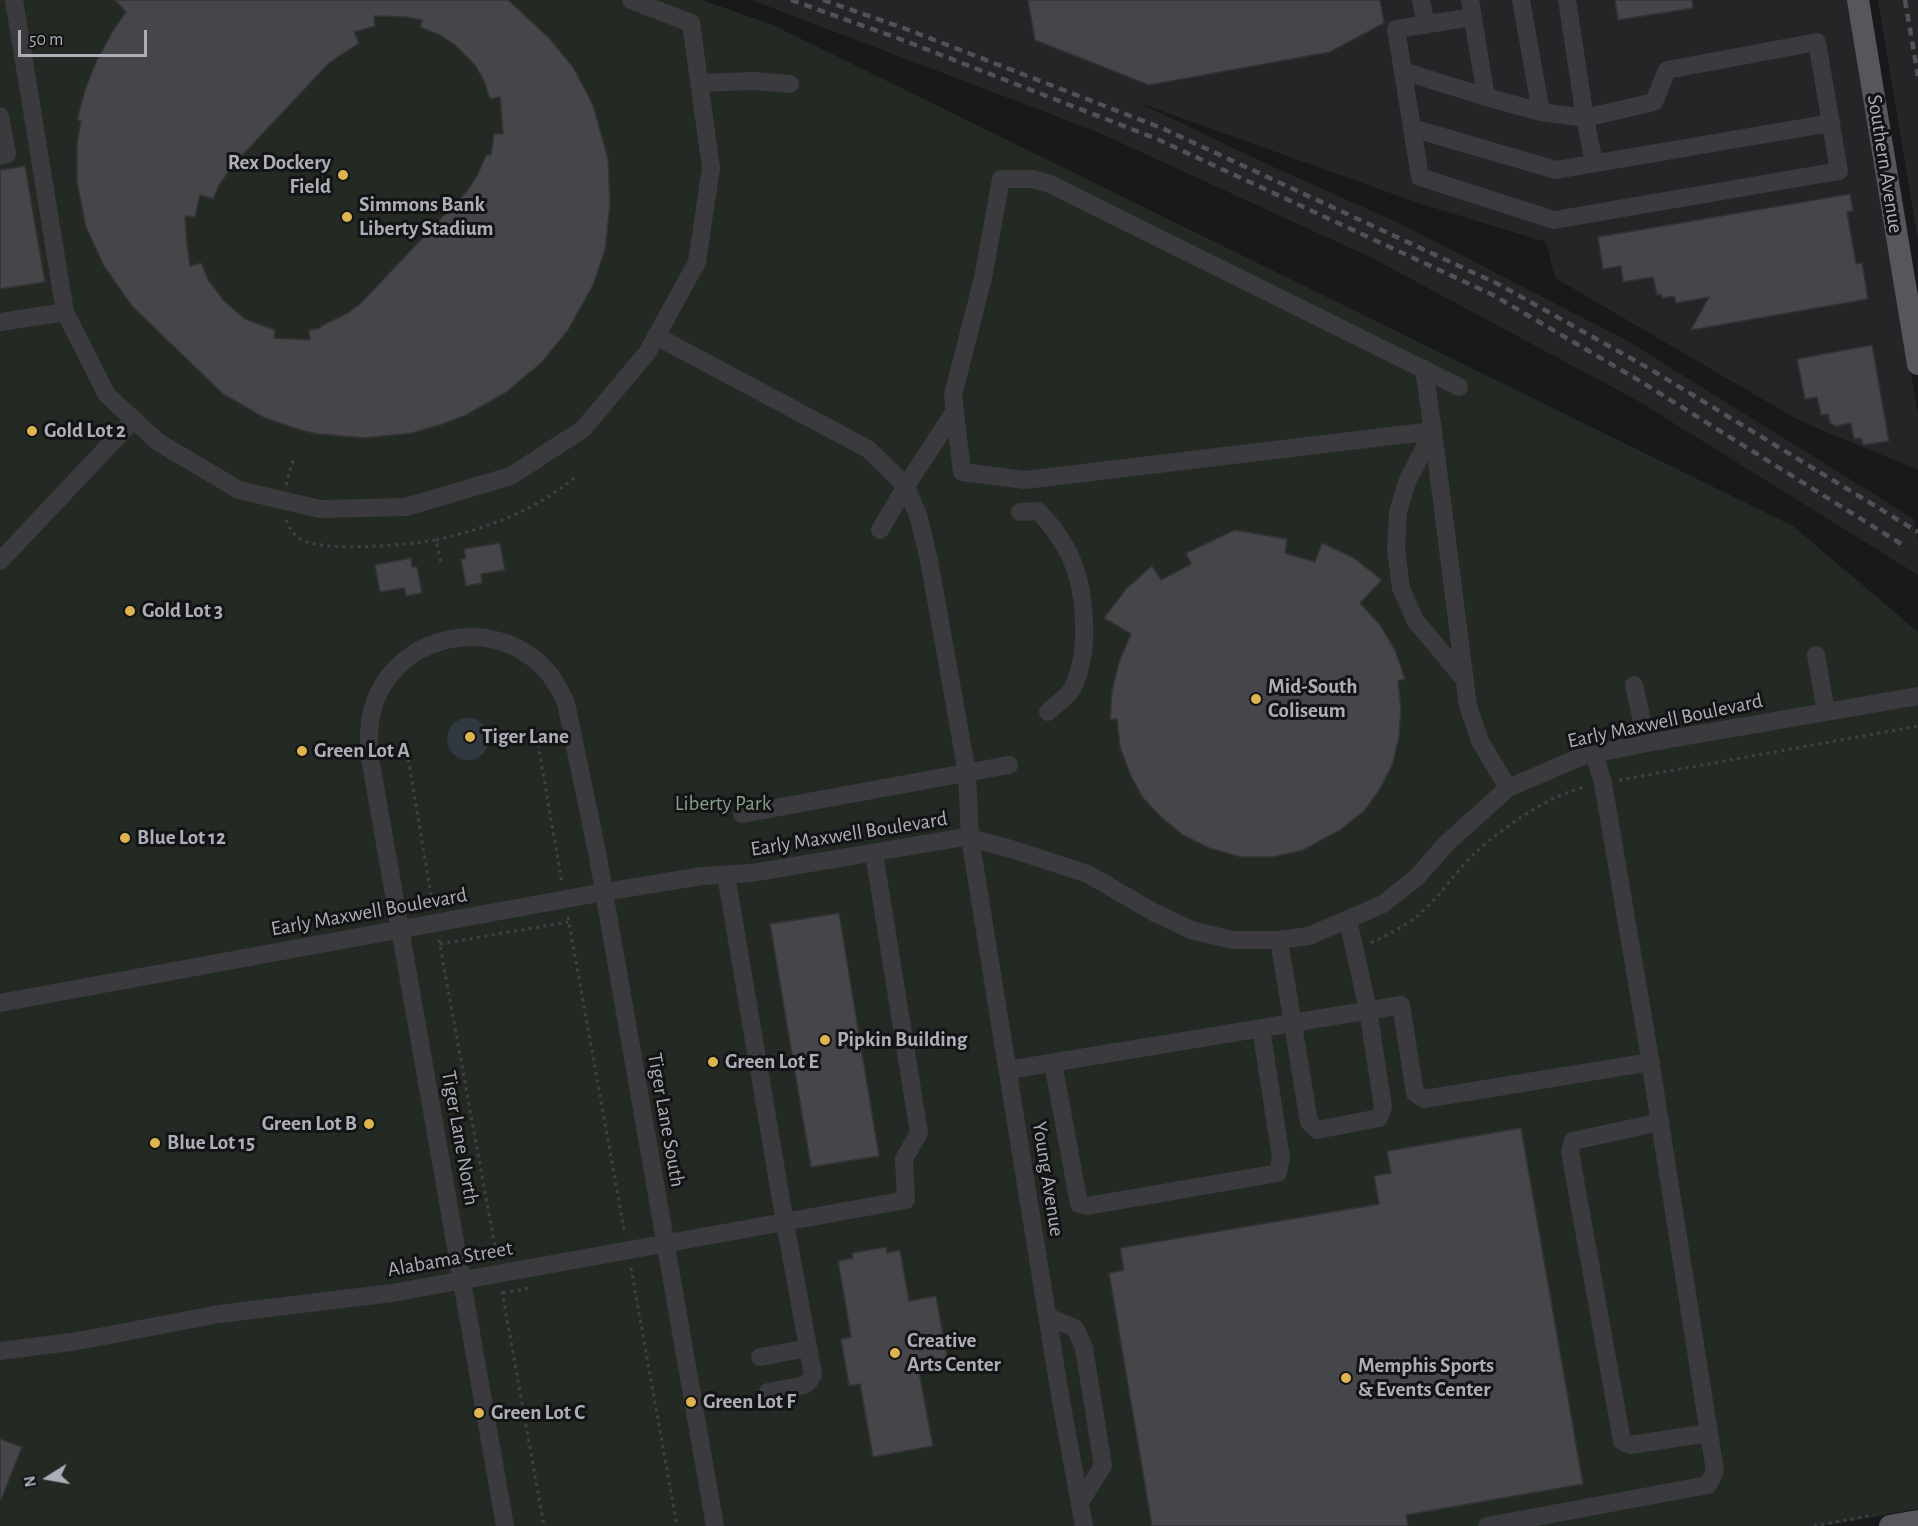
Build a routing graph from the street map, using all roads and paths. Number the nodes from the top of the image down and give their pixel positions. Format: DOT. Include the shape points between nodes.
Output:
graph roads {
  1 [pos="14,0"];
  2 [pos="631,0"];
  3 [pos="1421,0"];
  4 [pos="1521,0"];
  5 [pos="1566,0"];
  6 [pos="1858,0"];
  7 [pos="1471,9"];
  8 [pos="1426,25"];
  9 [pos="1403,71"];
  10 [pos="699,83"];
  11 [pos="790,84"];
  12 [pos="1486,97"];
  13 [pos="1541,112"];
  14 [pos="0,116"];
  15 [pos="1585,118"];
  16 [pos="1831,123"];
  17 [pos="1412,128"];
  18 [pos="39,148"];
  19 [pos="3,155"];
  20 [pos="1594,163"];
  21 [pos="65,312"];
  22 [pos="0,322"];
  23 [pos="656,336"];
  24 [pos="1918,364"];
  25 [pos="1424,369"];
  26 [pos="1460,387"];
  27 [pos="955,411"];
  28 [pos="134,419"];
  29 [pos="1433,431"];
  30 [pos="294,457"];
  31 [pos="574,478"];
  32 [pos="906,486"];
  33 [pos="281,500"];
  34 [pos="1020,512"];
  35 [pos="880,530"];
  36 [pos="436,540"];
  37 [pos="0,561"];
  38 [pos="441,562"];
  39 [pos="1816,655"];
  40 [pos="1464,679"];
  41 [pos="1634,685"];
  42 [pos="1918,696"];
  43 [pos="1048,712"];
  44 [pos="1826,712"];
  45 [pos="571,722"];
  46 [pos="1918,726"];
  47 [pos="1647,743"];
  48 [pos="538,744"];
  49 [pos="407,752"];
  50 [pos="1594,754"];
  51 [pos="1009,765"];
  52 [pos="967,773"];
  53 [pos="1603,783"];
  54 [pos="1508,788"];
  55 [pos="742,814"];
  56 [pos="970,838"];
  57 [pos="874,853"];
  58 [pos="726,875"];
  59 [pos="604,892"];
  60 [pos="565,900"];
  61 [pos="1348,920"];
  62 [pos="569,922"];
  63 [pos="436,923"];
  64 [pos="400,929"];
  65 [pos="1279,940"];
  66 [pos="440,944"];
  67 [pos="1368,945"];
  68 [pos="0,1003"];
  69 [pos="1368,1010"];
  70 [pos="1293,1022"];
  71 [pos="1261,1028"];
  72 [pos="1650,1062"];
  73 [pos="1053,1063"];
  74 [pos="1008,1070"];
  75 [pos="1660,1122"];
  76 [pos="785,1223"];
  77 [pos="665,1244"];
  78 [pos="628,1251"];
  79 [pos="499,1274"];
  80 [pos="463,1280"];
  81 [pos="1048,1317"];
  82 [pos="808,1348"];
  83 [pos="0,1351"];
  84 [pos="760,1357"];
  85 [pos="768,1392"];
  86 [pos="1709,1433"];
  87 [pos="1080,1502"];
  88 [pos="1887,1519"];
  89 [pos="1918,1521"];
  90 [pos="505,1526"];
  91 [pos="544,1526"];
  92 [pos="677,1526"];
  93 [pos="715,1526"];
  94 [pos="1084,1526"];
  95 [pos="1487,1526"];
  96 [pos="1814,1526"];
  1 -- 18 [label="street"];
  2 -- 10 [label="street" via="691,23"];
  3 -- 8 [label="street"];
  4 -- 13 [label="street"];
  5 -- 15 [label="street"];
  6 -- 24 [label="main road, Southern Avenue"];
  7 -- 8 [label="street"];
  7 -- 12 [label="street"];
  8 -- 9 [label="street" via="1396,29"];
  9 -- 12 [label="street"];
  9 -- 17 [label="street"];
  10 -- 11 [label="street"];
  10 -- 23 [label="street" via="711,168 697,262"];
  12 -- 13 [label="street"];
  13 -- 15 [label="street"];
  14 -- 19 [label="street"];
  15 -- 16 [label="street" via="1654,102 1667,70 1817,42"];
  15 -- 20 [label="street"];
  16 -- 17 [label="street" via="1839,171 1554,220 1420,177"];
  16 -- 20 [label="street"];
  17 -- 20 [label="street" via="1556,170"];
  18 -- 19 [label="street"];
  18 -- 21 [label="street"];
  21 -- 22 [label="street"];
  21 -- 28 [label="street" via="107,395"];
  23 -- 32 [label="street" via="868,449"];
  23 -- 33 [label="street" via="583,429 511,476 406,507 320,510"];
  25 -- 26 [label="street"];
  25 -- 27 [label="street" via="1050,184 1001,178 983,278 952,395"];
  25 -- 29 [label="street"];
  27 -- 29 [label="street" via="962,472 1025,480"];
  27 -- 32 [label="street"];
  28 -- 33 [label="street" via="158,442 239,490"];
  28 -- 37 [label="street"];
  29 -- 40 [label="street"];
  29 -- 40 [label="street" via="1407,482 1398,512 1396,550 1401,588 1415,620"];
  30 -- 33 [label="path"];
  31 -- 36 [label="path" via="543,502 477,531"];
  32 -- 35 [label="street"];
  32 -- 52 [label="street, Young Avenue" via="929,560"];
  33 -- 36 [label="path" via="288,527 302,540 378,546"];
  34 -- 43 [label="street" via="1038,510 1067,547 1080,580 1085,614 1083,659 1069,693"];
  36 -- 38 [label="path"];
  39 -- 44 [label="street"];
  40 -- 54 [label="street" via="1479,741"];
  41 -- 47 [label="street"];
  42 -- 44 [label="street, Early Maxwell Boulevard"];
  44 -- 47 [label="street, Early Maxwell Boulevard"];
  45 -- 59 [label="street, Tiger Lane South"];
  45 -- 64 [label="street, Tiger Lane North" via="557,684 545,668 530,655 493,638 473,636 433,643 415,652 386,680 376,698 368,738"];
  46 -- 53 [label="path"];
  47 -- 50 [label="street, Early Maxwell Boulevard"];
  48 -- 60 [label="path"];
  49 -- 63 [label="path"];
  50 -- 53 [label="street"];
  50 -- 54 [label="street, Early Maxwell Boulevard"];
  51 -- 52 [label="street"];
  52 -- 55 [label="street"];
  52 -- 56 [label="street, Young Avenue"];
  53 -- 67 [label="path" via="1573,789 1519,818 1475,853 1426,908 1402,927"];
  53 -- 72 [label="street"];
  54 -- 61 [label="street, Early Maxwell Boulevard" via="1446,844 1416,878 1383,904"];
  56 -- 57 [label="street, Early Maxwell Boulevard"];
  56 -- 65 [label="street, Early Maxwell Boulevard" via="1088,874 1194,932 1233,940"];
  56 -- 74 [label="street, Young Avenue"];
  57 -- 58 [label="street, Early Maxwell Boulevard"];
  57 -- 76 [label="street, Alabama Street" via="919,1133 904,1159 906,1200"];
  58 -- 59 [label="street, Early Maxwell Boulevard"];
  58 -- 76 [label="street"];
  59 -- 60 [label="street, Early Maxwell Boulevard"];
  59 -- 77 [label="street, Tiger Lane South"];
  60 -- 62 [label="path"];
  60 -- 63 [label="street, Early Maxwell Boulevard"];
  61 -- 65 [label="street, Early Maxwell Boulevard" via="1309,936"];
  61 -- 69 [label="street"];
  62 -- 66 [label="path"];
  62 -- 78 [label="path"];
  63 -- 64 [label="street, Early Maxwell Boulevard"];
  63 -- 66 [label="path"];
  64 -- 68 [label="street, Early Maxwell Boulevard"];
  64 -- 80 [label="street, Tiger Lane North"];
  65 -- 70 [label="street"];
  66 -- 79 [label="path"];
  69 -- 70 [label="street"];
  69 -- 70 [label="street" via="1383,1107 1379,1118 1317,1130 1308,1122"];
  69 -- 72 [label="street" via="1401,1005 1415,1093 1424,1099"];
  70 -- 71 [label="street"];
  71 -- 73 [label="street"];
  71 -- 73 [label="street" via="1281,1158 1278,1173 1087,1206 1079,1204"];
  72 -- 75 [label="street"];
  73 -- 74 [label="street"];
  74 -- 81 [label="street, Young Avenue"];
  75 -- 86 [label="street"];
  75 -- 86 [label="street" via="1574,1141 1570,1152 1622,1441 1630,1445"];
  76 -- 77 [label="street, Alabama Street"];
  76 -- 82 [label="street"];
  77 -- 78 [label="street, Alabama Street"];
  77 -- 93 [label="street, Tiger Lane South"];
  78 -- 79 [label="street, Alabama Street"];
  78 -- 92 [label="path"];
  79 -- 80 [label="street, Alabama Street"];
  79 -- 91 [label="path"];
  80 -- 83 [label="street, Alabama Street" via="392,1293 219,1314 78,1341"];
  80 -- 90 [label="street, Tiger Lane North"];
  81 -- 87 [label="street, Young Avenue"];
  81 -- 87 [label="street" via="1075,1328 1084,1348 1103,1466"];
  82 -- 84 [label="street"];
  82 -- 85 [label="street" via="813,1374 809,1381"];
  86 -- 95 [label="street" via="1715,1471 1708,1485"];
  87 -- 94 [label="street, Young Avenue"];
  88 -- 89 [label="main road"];
  88 -- 96 [label="path"];
}
